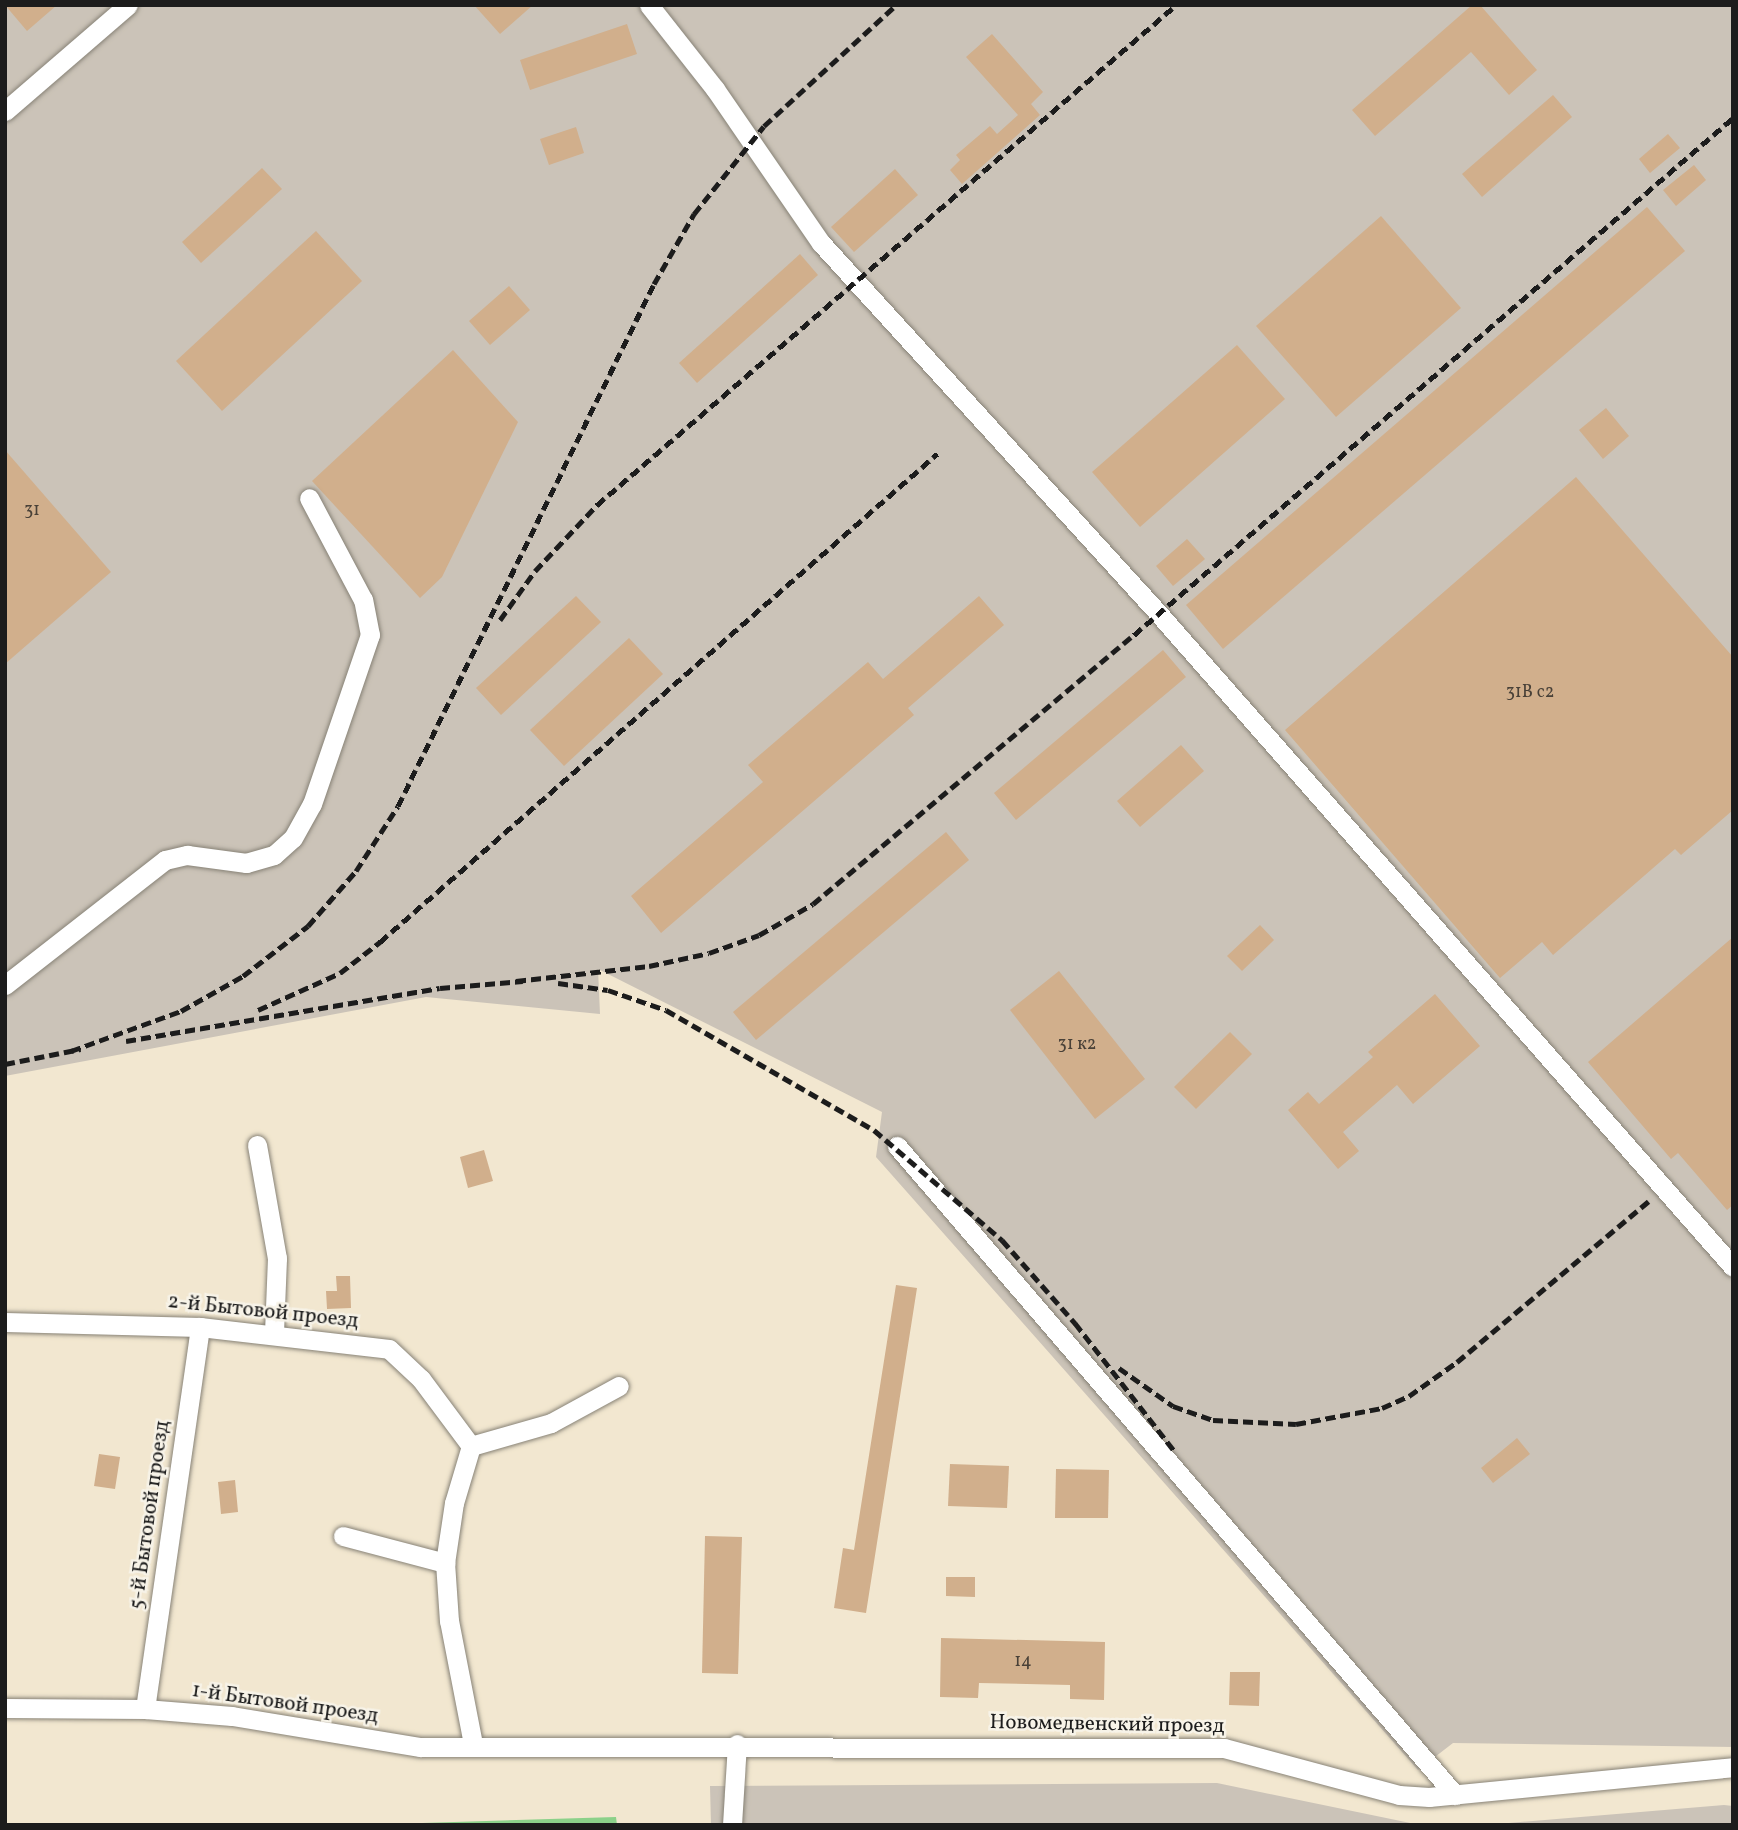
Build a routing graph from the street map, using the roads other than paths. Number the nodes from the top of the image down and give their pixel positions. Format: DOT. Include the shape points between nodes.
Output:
graph roads {
  1 [pos="128,5"];
  2 [pos="649,5"];
  3 [pos="5,111"];
  4 [pos="309,498"];
  5 [pos="5,985"];
  6 [pos="257,1144"];
  7 [pos="897,1146"];
  8 [pos="1733,1268"];
  9 [pos="5,1322"];
  10 [pos="200,1327"];
  11 [pos="274,1332"];
  12 [pos="619,1386"];
  13 [pos="471,1446"];
  14 [pos="343,1536"];
  15 [pos="445,1563"];
  16 [pos="5,1707"];
  17 [pos="145,1709"];
  18 [pos="474,1744"];
  19 [pos="737,1744"];
  20 [pos="1733,1768"];
  21 [pos="1455,1795"];
  22 [pos="732,1825"];
  1 -- 3 [label="street"];
  2 -- 8 [label="street" via="715,89 821,243 1159,614"];
  4 -- 5 [label="street" via="363,600 370,635 312,804 293,838 274,855 246,863 187,855 165,860"];
  6 -- 11 [label="street" via="277,1258"];
  7 -- 21 [label="street"];
  9 -- 10 [label="street, 2-й Бытовой проезд"];
  10 -- 11 [label="street, 2-й Бытовой проезд"];
  10 -- 17 [label="street, 5-й Бытовой проезд"];
  11 -- 13 [label="street, 2-й Бытовой проезд" via="389,1349 421,1379"];
  12 -- 13 [label="street" via="551,1423"];
  13 -- 15 [label="street" via="454,1503"];
  14 -- 15 [label="street"];
  15 -- 18 [label="street" via="449,1622"];
  16 -- 17 [label="street, 1-й Бытовой проезд"];
  17 -- 18 [label="street, 1-й Бытовой проезд" via="252,1719 420,1747"];
  18 -- 19 [label="street, Новомедвенский проезд"];
  19 -- 21 [label="street, Новомедвенский проезд" via="1224,1748 1399,1795"];
  19 -- 22 [label="street"];
  20 -- 21 [label="street, Новомедвенский проезд"];
}
